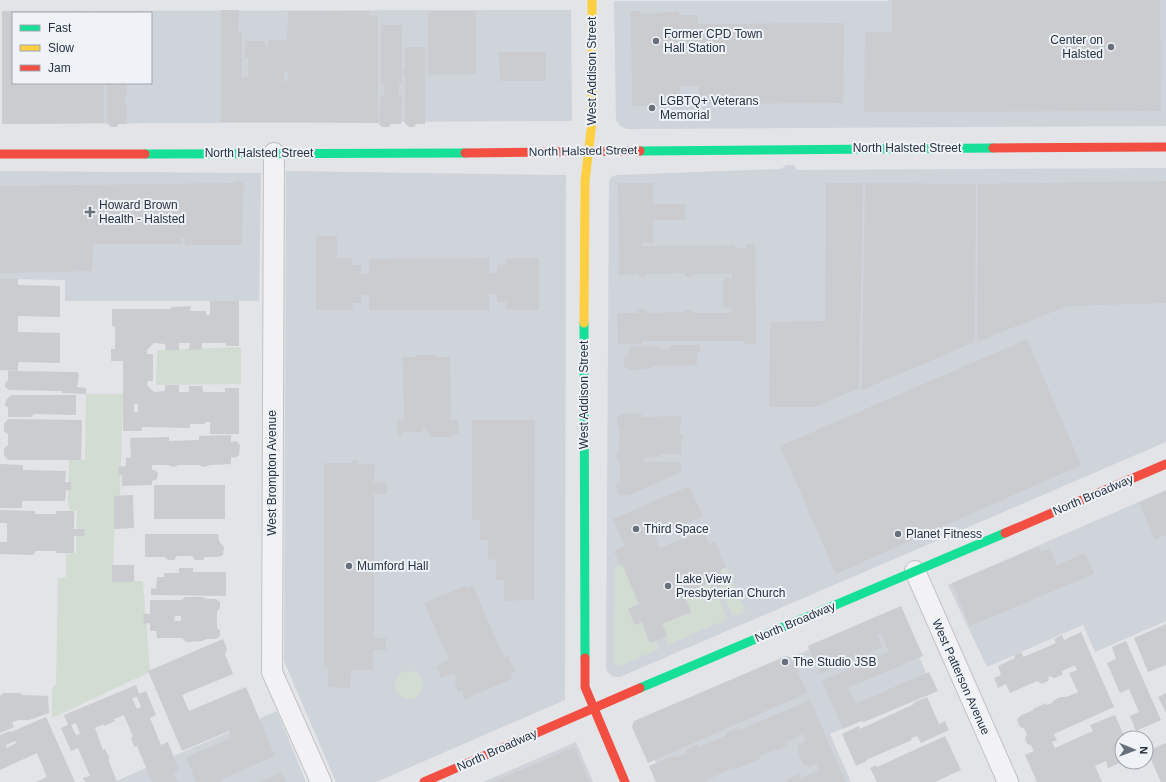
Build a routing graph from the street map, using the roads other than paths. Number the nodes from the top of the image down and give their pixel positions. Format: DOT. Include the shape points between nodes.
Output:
graph roads {
  1 [pos="592,0"];
  2 [pos="1166,147"];
  3 [pos="590,151"];
  4 [pos="274,153"];
  5 [pos="0,154"];
  6 [pos="1166,464"];
  7 [pos="915,571"];
  8 [pos="593,708"];
  9 [pos="321,782"];
  10 [pos="424,782"];
  11 [pos="625,782"];
  12 [pos="1008,782"];
  1 -- 3 [label="main road, West Addison Street"];
  2 -- 3 [label="main road, North Halsted Street"];
  3 -- 4 [label="main road, North Halsted Street"];
  3 -- 8 [label="main road, West Addison Street" via="585,181 585,687"];
  4 -- 5 [label="main road, North Halsted Street"];
  4 -- 9 [label="street, West Brompton Avenue" via="272,672"];
  6 -- 7 [label="main road, North Broadway"];
  7 -- 8 [label="main road, North Broadway"];
  7 -- 12 [label="street, West Patterson Avenue"];
  8 -- 10 [label="main road, North Broadway"];
  8 -- 11 [label="main road, West Addison Street"];
}
